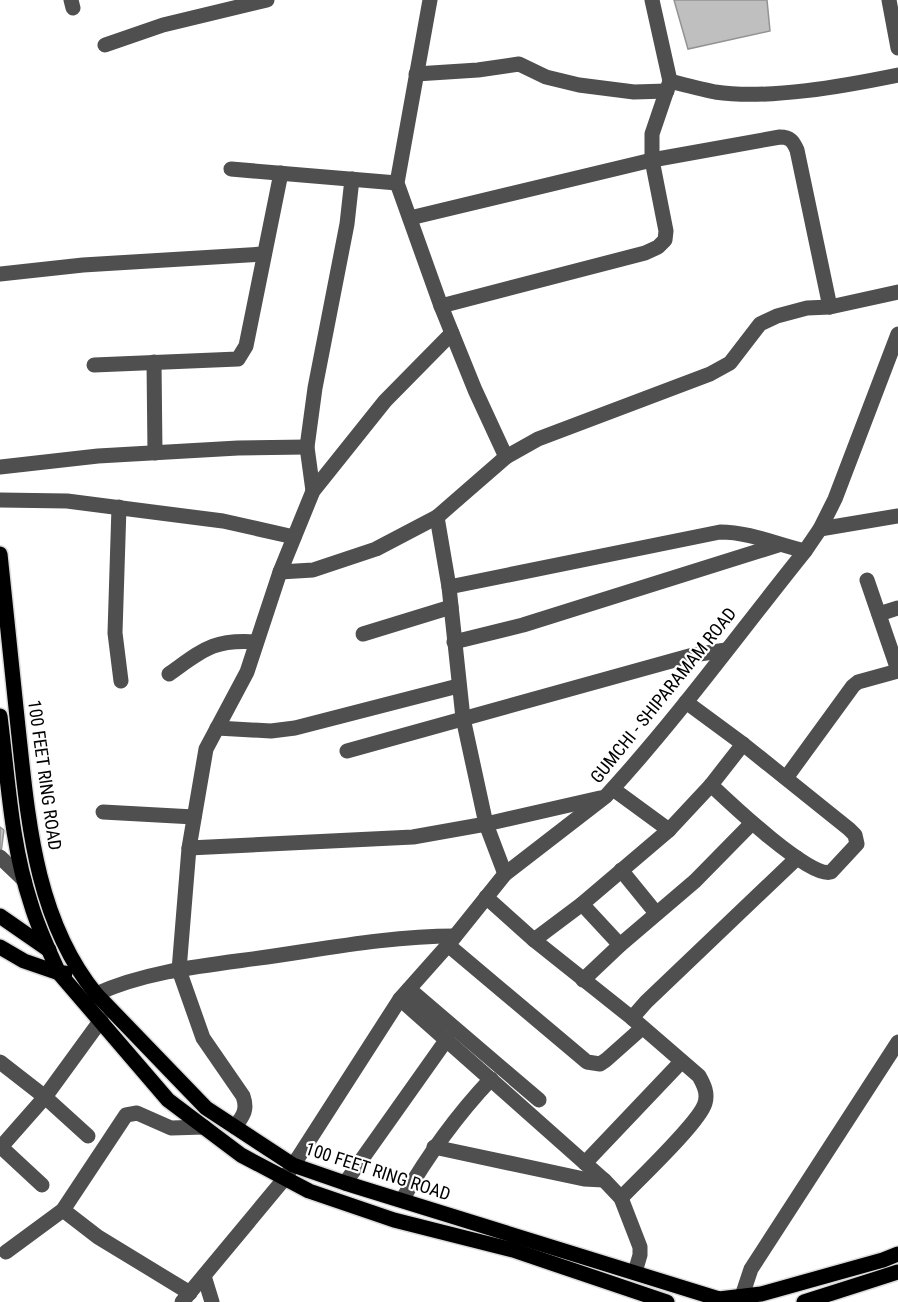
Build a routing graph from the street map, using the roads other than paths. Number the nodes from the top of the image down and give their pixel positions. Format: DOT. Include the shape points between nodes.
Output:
graph roads {
  1 [pos="267,0"];
  2 [pos="430,0"];
  3 [pos="652,0"];
  4 [pos="889,0"];
  5 [pos="105,45"];
  6 [pos="898,48"];
  7 [pos="416,74"];
  8 [pos="898,75"];
  9 [pos="668,86"];
  10 [pos="652,160"];
  11 [pos="231,169"];
  12 [pos="281,173"];
  13 [pos="352,179"];
  14 [pos="397,183"];
  15 [pos="410,218"];
  16 [pos="263,254"];
  17 [pos="0,274"];
  18 [pos="898,292"];
  19 [pos="441,306"];
  20 [pos="830,307"];
  21 [pos="452,333"];
  22 [pos="898,334"];
  23 [pos="154,362"];
  24 [pos="94,365"];
  25 [pos="307,447"];
  26 [pos="155,453"];
  27 [pos="506,457"];
  28 [pos="0,467"];
  29 [pos="313,491"];
  30 [pos="0,500"];
  31 [pos="119,507"];
  32 [pos="898,516"];
  33 [pos="437,517"];
  34 [pos="820,529"];
  35 [pos="294,537"];
  36 [pos="778,544"];
  37 [pos="805,551"];
  38 [pos="0,554"];
  39 [pos="280,572"];
  40 [pos="867,580"];
  41 [pos="449,587"];
  42 [pos="451,607"];
  43 [pos="898,608"];
  44 [pos="879,615"];
  45 [pos="363,634"];
  46 [pos="256,642"];
  47 [pos="454,642"];
  48 [pos="726,650"];
  49 [pos="898,671"];
  50 [pos="169,674"];
  51 [pos="121,681"];
  52 [pos="458,686"];
  53 [pos="686,702"];
  54 [pos="0,716"];
  55 [pos="463,718"];
  56 [pos="217,728"];
  57 [pos="743,744"];
  58 [pos="347,751"];
  59 [pos="786,778"];
  60 [pos="711,785"];
  61 [pos="610,793"];
  62 [pos="0,807"];
  63 [pos="103,812"];
  64 [pos="194,817"];
  65 [pos="9,821"];
  66 [pos="753,823"];
  67 [pos="486,824"];
  68 [pos="669,830"];
  69 [pos="189,848"];
  70 [pos="0,856"];
  71 [pos="797,858"];
  72 [pos="621,870"];
  73 [pos="505,874"];
  74 [pos="24,880"];
  75 [pos="486,897"];
  76 [pos="582,904"];
  77 [pos="656,913"];
  78 [pos="0,916"];
  79 [pos="451,940"];
  80 [pos="534,940"];
  81 [pos="620,945"];
  82 [pos="0,947"];
  83 [pos="49,950"];
  84 [pos="68,952"];
  85 [pos="179,970"];
  86 [pos="59,973"];
  87 [pos="80,974"];
  88 [pos="583,980"];
  89 [pos="96,994"];
  90 [pos="405,994"];
  91 [pos="101,1020"];
  92 [pos="637,1023"];
  93 [pos="447,1039"];
  94 [pos="898,1042"];
  95 [pos="0,1062"];
  96 [pos="681,1062"];
  97 [pos="492,1079"];
  98 [pos="45,1097"];
  99 [pos="539,1100"];
  100 [pos="204,1127"];
  101 [pos="235,1127"];
  102 [pos="88,1136"];
  103 [pos="434,1147"];
  104 [pos="0,1148"];
  105 [pos="585,1163"];
  106 [pos="293,1165"];
  107 [pos="285,1178"];
  108 [pos="604,1180"];
  109 [pos="345,1183"];
  110 [pos="42,1185"];
  111 [pos="621,1198"];
  112 [pos="402,1200"];
  113 [pos="63,1210"];
  114 [pos="6,1252"];
  115 [pos="898,1254"];
  116 [pos="635,1272"];
  117 [pos="898,1272"];
  118 [pos="204,1276"];
  119 [pos="742,1296"];
  120 [pos="186,1297"];
  121 [pos="212,1302"];
  122 [pos="667,1302"];
  123 [pos="804,1302"];
  1 -- 5 [label="street" via="163,25"];
  2 -- 7 [label="street"];
  3 -- 9 [label="street"];
  4 -- 6 [label="street"];
  7 -- 9 [label="street" via="519,64 546,77 579,85 634,92"];
  7 -- 14 [label="street"];
  8 -- 9 [label="street" via="765,94"];
  9 -- 10 [label="street" via="652,134"];
  10 -- 15 [label="street"];
  10 -- 19 [label="street" via="666,231 665,240 658,247"];
  10 -- 20 [label="street" via="780,137 793,141"];
  11 -- 12 [label="street"];
  12 -- 13 [label="street"];
  12 -- 16 [label="street"];
  13 -- 14 [label="street"];
  13 -- 25 [label="street"];
  14 -- 15 [label="street"];
  15 -- 19 [label="street"];
  16 -- 17 [label="street"];
  16 -- 23 [label="street" via="246,346 238,359"];
  18 -- 20 [label="street"];
  19 -- 21 [label="street"];
  20 -- 27 [label="street" via="777,316 760,324 730,363 710,374 538,439"];
  21 -- 27 [label="street"];
  21 -- 29 [label="street" via="385,401"];
  22 -- 34 [label="street, GUMCHI - SHIPARAMAM ROAD"];
  23 -- 24 [label="street"];
  23 -- 26 [label="street"];
  25 -- 26 [label="street"];
  25 -- 29 [label="street"];
  26 -- 28 [label="street"];
  27 -- 33 [label="street"];
  29 -- 35 [label="street"];
  30 -- 31 [label="street"];
  31 -- 35 [label="street" via="223,521"];
  31 -- 51 [label="street" via="115,633"];
  32 -- 34 [label="street"];
  33 -- 39 [label="street" via="376,549 313,570"];
  33 -- 41 [label="street"];
  34 -- 37 [label="street, GUMCHI - SHIPARAMAM ROAD"];
  35 -- 39 [label="street"];
  36 -- 37 [label="street"];
  36 -- 41 [label="street" via="751,535 720,532"];
  36 -- 47 [label="street" via="523,625"];
  37 -- 48 [label="street, GUMCHI - SHIPARAMAM ROAD"];
  38 -- 84 [label="main road, 100 FEET RING ROAD" via="29,829 47,903"];
  39 -- 46 [label="street"];
  40 -- 44 [label="street"];
  41 -- 42 [label="street"];
  42 -- 45 [label="street"];
  42 -- 47 [label="street"];
  43 -- 44 [label="street"];
  44 -- 49 [label="street"];
  46 -- 50 [label="street" via="220,643 204,649"];
  46 -- 56 [label="street" via="247,672"];
  47 -- 52 [label="street"];
  48 -- 53 [label="street, GUMCHI - SHIPARAMAM ROAD"];
  48 -- 55 [label="street" via="693,655"];
  49 -- 59 [label="street" via="853,686"];
  52 -- 55 [label="street"];
  52 -- 56 [label="street" via="295,728"];
  53 -- 57 [label="street"];
  53 -- 61 [label="street, GUMCHI - SHIPARAMAM ROAD"];
  54 -- 65 [label="main road, 100 FEET RING ROAD"];
  55 -- 58 [label="street"];
  55 -- 67 [label="street"];
  56 -- 64 [label="street" via="206,749"];
  57 -- 59 [label="street"];
  57 -- 60 [label="street"];
  59 -- 71 [label="street" via="849,829 857,840 831,872"];
  60 -- 66 [label="street"];
  60 -- 68 [label="street"];
  61 -- 67 [label="street"];
  61 -- 68 [label="street"];
  61 -- 73 [label="street, GUMCHI - SHIPARAMAM ROAD"];
  62 -- 65 [label="street"];
  63 -- 64 [label="street"];
  64 -- 69 [label="street"];
  65 -- 74 [label="main road, 100 FEET RING ROAD"];
  66 -- 71 [label="street"];
  66 -- 77 [label="street"];
  67 -- 69 [label="street" via="413,837"];
  67 -- 73 [label="street"];
  68 -- 72 [label="street"];
  69 -- 85 [label="street"];
  70 -- 74 [label="street"];
  71 -- 92 [label="street" via="646,1002"];
  72 -- 76 [label="street"];
  72 -- 77 [label="street"];
  73 -- 75 [label="street, GUMCHI - SHIPARAMAM ROAD"];
  74 -- 83 [label="main road, 100 FEET RING ROAD"];
  75 -- 79 [label="street, GUMCHI - SHIPARAMAM ROAD"];
  75 -- 80 [label="street"];
  76 -- 80 [label="street"];
  76 -- 81 [label="street"];
  77 -- 81 [label="street"];
  78 -- 83 [label="main road"];
  79 -- 85 [label="street" via="395,939"];
  79 -- 90 [label="street, GUMCHI - SHIPARAMAM ROAD"];
  79 -- 92 [label="street" via="587,1062 600,1064 606,1060"];
  80 -- 88 [label="street"];
  81 -- 88 [label="street"];
  82 -- 86 [label="main road" via="24,961"];
  83 -- 84 [label="main road"];
  83 -- 86 [label="main road, 100 FEET RING ROAD"];
  84 -- 87 [label="main road, 100 FEET RING ROAD"];
  85 -- 89 [label="street" via="117,984"];
  85 -- 101 [label="street" via="202,1038 243,1096 245,1113"];
  86 -- 87 [label="main road"];
  86 -- 91 [label="main road, 100 FEET RING ROAD"];
  87 -- 89 [label="main road, 100 FEET RING ROAD"];
  88 -- 92 [label="street"];
  89 -- 101 [label="main road, 100 FEET RING ROAD" via="206,1108"];
  90 -- 93 [label="street"];
  90 -- 99 [label="street"];
  90 -- 106 [label="street, GUMCHI - SHIPARAMAM ROAD"];
  91 -- 98 [label="street"];
  91 -- 100 [label="main road, 100 FEET RING ROAD" via="168,1100"];
  92 -- 96 [label="street"];
  93 -- 97 [label="street"];
  93 -- 109 [label="street"];
  94 -- 119 [label="street" via="751,1269"];
  95 -- 98 [label="street"];
  96 -- 105 [label="street"];
  96 -- 111 [label="street" via="704,1085 706,1093 700,1114"];
  97 -- 103 [label="street" via="463,1108"];
  97 -- 105 [label="street"];
  98 -- 102 [label="street"];
  98 -- 104 [label="street"];
  100 -- 107 [label="main road, 100 FEET RING ROAD" via="241,1155"];
  100 -- 113 [label="street" via="171,1128 137,1113 126,1115"];
  101 -- 106 [label="main road, 100 FEET RING ROAD"];
  103 -- 108 [label="street"];
  103 -- 112 [label="street"];
  104 -- 110 [label="street"];
  105 -- 108 [label="street"];
  106 -- 107 [label="street, GUMCHI - SHIPARAMAM ROAD"];
  106 -- 109 [label="main road, 100 FEET RING ROAD"];
  107 -- 118 [label="street, GUMCHI - SHIPARAMAM ROAD"];
  107 -- 122 [label="main road, 100 FEET RING ROAD" via="309,1191 394,1220 513,1250"];
  108 -- 111 [label="street"];
  109 -- 112 [label="main road, 100 FEET RING ROAD"];
  111 -- 116 [label="street" via="640,1247"];
  112 -- 116 [label="main road, 100 FEET RING ROAD"];
  113 -- 114 [label="street"];
  113 -- 120 [label="street"];
  115 -- 119 [label="main road, 100 FEET RING ROAD" via="761,1294"];
  116 -- 119 [label="main road, 100 FEET RING ROAD" via="719,1299"];
  117 -- 123 [label="main road"];
  118 -- 120 [label="street, GUMCHI - SHIPARAMAM ROAD"];
  118 -- 121 [label="street"];
}
